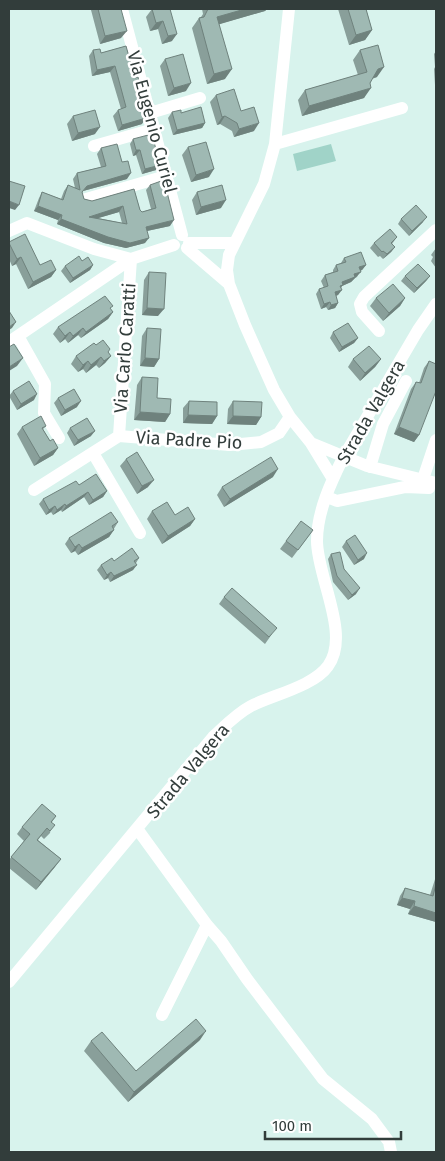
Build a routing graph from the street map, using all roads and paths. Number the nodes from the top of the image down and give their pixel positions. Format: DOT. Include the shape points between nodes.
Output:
graph roads {
  1 [pos="122,9"];
  2 [pos="289,9"];
  3 [pos="200,98"];
  4 [pos="402,108"];
  5 [pos="150,113"];
  6 [pos="154,129"];
  7 [pos="275,144"];
  8 [pos="94,146"];
  9 [pos="166,176"];
  10 [pos="86,199"];
  11 [pos="436,230"];
  12 [pos="9,231"];
  13 [pos="183,243"];
  14 [pos="235,243"];
  15 [pos="131,259"];
  16 [pos="230,284"];
  17 [pos="436,304"];
  18 [pos="379,331"];
  19 [pos="13,339"];
  20 [pos="406,381"];
  21 [pos="290,417"];
  22 [pos="119,436"];
  23 [pos="59,438"];
  24 [pos="436,440"];
  25 [pos="311,444"];
  26 [pos="93,453"];
  27 [pos="343,458"];
  28 [pos="370,467"];
  29 [pos="333,479"];
  30 [pos="423,479"];
  31 [pos="436,483"];
  32 [pos="34,490"];
  33 [pos="436,490"];
  34 [pos="327,498"];
  35 [pos="140,533"];
  36 [pos="138,830"];
  37 [pos="207,925"];
  38 [pos="9,982"];
  39 [pos="162,1015"];
  40 [pos="391,1152"];
  1 -- 5 [label="street, Via Eugenio Curiel"];
  2 -- 7 [label="street"];
  3 -- 5 [label="street"];
  4 -- 7 [label="street"];
  5 -- 6 [label="street, Via Eugenio Curiel"];
  6 -- 8 [label="street"];
  6 -- 9 [label="street, Via Eugenio Curiel"];
  7 -- 14 [label="street" via="264,184"];
  9 -- 10 [label="street"];
  9 -- 13 [label="street, Via Eugenio Curiel"];
  11 -- 18 [label="street" via="360,304 362,312"];
  12 -- 15 [label="street" via="27,223 94,249"];
  13 -- 14 [label="street"];
  13 -- 15 [label="street"];
  13 -- 16 [label="street"];
  14 -- 16 [label="street" via="227,270"];
  15 -- 19 [label="street"];
  15 -- 22 [label="street, Via Carlo Caratti"];
  16 -- 21 [label="street" via="248,334"];
  17 -- 27 [label="street, Strada Valgera"];
  19 -- 23 [label="street" via="45,384 44,413"];
  20 -- 28 [label="street" via="383,424"];
  21 -- 22 [label="street, Via Padre Pio" via="279,433 261,442 230,445"];
  21 -- 25 [label="street"];
  22 -- 26 [label="street, Via Padre Pio"];
  24 -- 30 [label="street"];
  25 -- 27 [label="street"];
  25 -- 29 [label="street"];
  26 -- 32 [label="street, Via Padre Pio"];
  26 -- 35 [label="street"];
  27 -- 28 [label="street"];
  27 -- 29 [label="street, Strada Valgera"];
  28 -- 30 [label="street"];
  29 -- 34 [label="street, Strada Valgera"];
  30 -- 31 [label="street"];
  33 -- 34 [label="street" via="415,486 337,502"];
  34 -- 36 [label="street, Strada Valgera" via="320,515 317,538 336,635 334,654 328,666 313,680 249,707 232,719 213,737"];
  36 -- 37 [label="street"];
  36 -- 38 [label="street, Strada Valgera"];
  37 -- 39 [label="street"];
  37 -- 40 [label="street" via="323,1079 372,1119 389,1142"];
}
